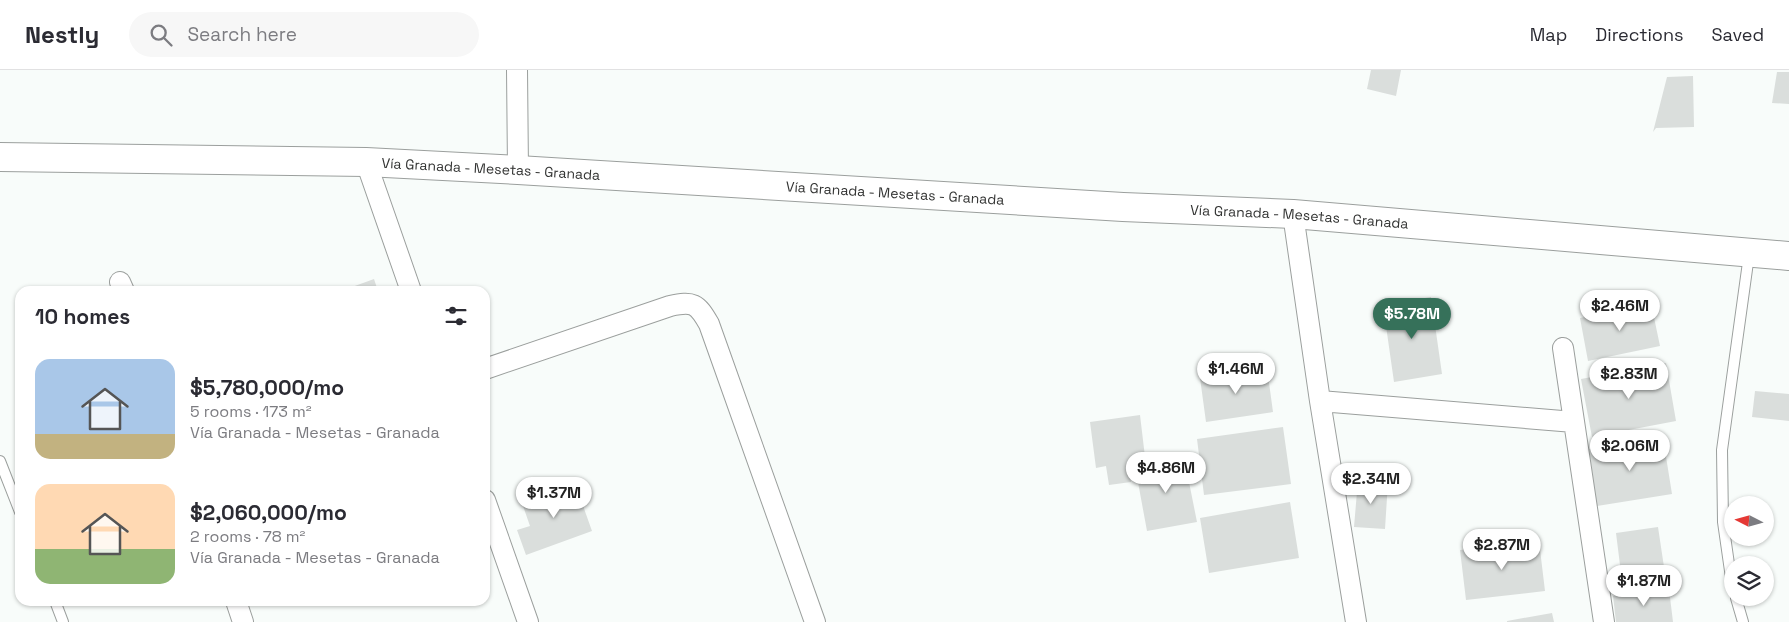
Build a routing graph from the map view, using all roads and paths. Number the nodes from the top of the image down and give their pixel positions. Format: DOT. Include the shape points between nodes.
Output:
graph roads {
  1 [pos="517,70"];
  2 [pos="0,157"];
  3 [pos="366,162"];
  4 [pos="518,170"];
  5 [pos="1293,214"];
  6 [pos="1749,254"];
  7 [pos="1789,256"];
  8 [pos="409,286"];
  9 [pos="1563,348"];
  10 [pos="490,367"];
  11 [pos="1320,401"];
  12 [pos="1574,422"];
  13 [pos="0,461"];
  14 [pos="15,499"];
  15 [pos="490,514"];
  16 [pos="1728,556"];
  17 [pos="57,606"];
  18 [pos="238,606"];
  19 [pos="1738,606"];
  20 [pos="63,622"];
  21 [pos="243,622"];
  22 [pos="528,622"];
  23 [pos="815,622"];
  24 [pos="1356,622"];
  25 [pos="1604,622"];
  26 [pos="1743,622"];
  1 -- 4 [label="street"];
  2 -- 3 [label="main road, Vía Granada - Mesetas - Granada"];
  3 -- 4 [label="main road, Vía Granada - Mesetas - Granada"];
  3 -- 8 [label="street"];
  4 -- 5 [label="main road, Vía Granada - Mesetas - Granada" via="1123,208"];
  5 -- 6 [label="main road, Vía Granada - Mesetas - Granada"];
  5 -- 11 [label="street"];
  6 -- 7 [label="main road, Vía Granada - Mesetas - Granada"];
  6 -- 16 [label="lane" via="1722,450 1723,522"];
  9 -- 12 [label="street"];
  10 -- 23 [label="street" via="670,306 686,303 700,308 710,324"];
  11 -- 12 [label="street"];
  11 -- 24 [label="street"];
  12 -- 25 [label="street"];
  13 -- 14 [label="lane"];
  15 -- 22 [label="street"];
  17 -- 20 [label="lane"];
  18 -- 21 [label="street"];
  19 -- 26 [label="lane"];
}
